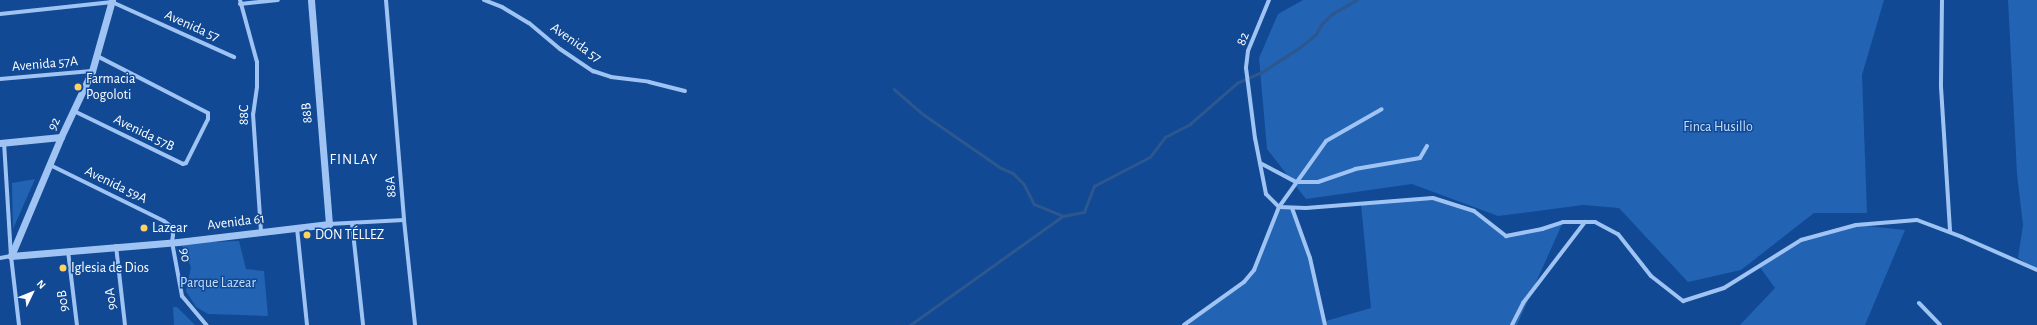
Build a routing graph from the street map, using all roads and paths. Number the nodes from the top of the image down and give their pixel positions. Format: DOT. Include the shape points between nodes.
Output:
graph roads {
  1 [pos="278,0"];
  2 [pos="311,0"];
  3 [pos="386,0"];
  4 [pos="484,0"];
  5 [pos="1269,0"];
  6 [pos="1942,0"];
  7 [pos="112,1"];
  8 [pos="240,2"];
  9 [pos="0,14"];
  10 [pos="97,56"];
  11 [pos="234,57"];
  12 [pos="92,71"];
  13 [pos="0,79"];
  14 [pos="685,91"];
  15 [pos="1382,109"];
  16 [pos="74,111"];
  17 [pos="61,137"];
  18 [pos="2,142"];
  19 [pos="1427,146"];
  20 [pos="1260,163"];
  21 [pos="183,164"];
  22 [pos="50,165"];
  23 [pos="1296,182"];
  24 [pos="1279,207"];
  25 [pos="1292,208"];
  26 [pos="404,220"];
  27 [pos="1585,222"];
  28 [pos="352,223"];
  29 [pos="329,224"];
  30 [pos="172,227"];
  31 [pos="297,228"];
  32 [pos="261,232"];
  33 [pos="1950,232"];
  34 [pos="172,242"];
  35 [pos="116,246"];
  36 [pos="68,251"];
  37 [pos="11,256"];
  38 [pos="0,258"];
  39 [pos="2037,270"];
  40 [pos="1919,303"];
  41 [pos="19,325"];
  42 [pos="77,325"];
  43 [pos="125,325"];
  44 [pos="206,325"];
  45 [pos="307,325"];
  46 [pos="363,325"];
  47 [pos="415,325"];
  48 [pos="1184,325"];
  49 [pos="1326,325"];
  50 [pos="1512,325"];
  51 [pos="1940,325"];
  1 -- 8 [label="street"];
  2 -- 29 [label="street, 88B"];
  3 -- 26 [label="street, 88A"];
  4 -- 14 [label="street, Avenida 57" via="529,23 560,49 593,71 611,77 649,82"];
  5 -- 20 [label="street, 82" via="1248,51 1246,68"];
  6 -- 33 [label="street" via="1941,87"];
  7 -- 9 [label="street"];
  7 -- 10 [label="street, 92"];
  7 -- 11 [label="street, Avenida 57"];
  8 -- 32 [label="street, 88C" via="257,62 254,114"];
  10 -- 12 [label="street, 92"];
  10 -- 21 [label="street, Avenida 57A" via="208,113 208,119 186,164"];
  12 -- 13 [label="street, Avenida 57A"];
  12 -- 16 [label="street, 92"];
  15 -- 23 [label="street" via="1326,141"];
  16 -- 17 [label="street, 92"];
  16 -- 21 [label="street, Avenida 57B"];
  17 -- 18 [label="street"];
  17 -- 22 [label="street, 92"];
  18 -- 37 [label="street"];
  19 -- 23 [label="street" via="1420,158 1355,169 1318,182"];
  20 -- 23 [label="street"];
  20 -- 24 [label="street, 82" via="1266,194"];
  22 -- 30 [label="street, Avenida 59A"];
  22 -- 37 [label="street, 92"];
  23 -- 24 [label="street"];
  24 -- 25 [label="street"];
  24 -- 48 [label="street" via="1254,270 1244,282"];
  25 -- 27 [label="street" via="1434,198 1474,211 1506,236 1563,222"];
  25 -- 49 [label="street" via="1310,258"];
  26 -- 28 [label="street, Avenida 61"];
  26 -- 47 [label="street, 88A"];
  27 -- 33 [label="street" via="1596,222 1618,234 1651,276 1683,301 1724,288 1801,240 1856,226 1917,220"];
  27 -- 50 [label="street" via="1522,303"];
  28 -- 29 [label="street, Avenida 61"];
  28 -- 46 [label="street"];
  29 -- 31 [label="street, Avenida 61"];
  30 -- 34 [label="street, 90"];
  31 -- 32 [label="street, Avenida 61"];
  31 -- 45 [label="street"];
  32 -- 34 [label="street, Avenida 61"];
  33 -- 39 [label="street"];
  34 -- 35 [label="street, Avenida 61"];
  34 -- 44 [label="street, 90" via="182,296"];
  35 -- 36 [label="street, Avenida 61"];
  35 -- 43 [label="street, 90A"];
  36 -- 37 [label="street, Avenida 61"];
  36 -- 42 [label="street, 90B"];
  37 -- 38 [label="street, Avenida 61"];
  37 -- 41 [label="street"];
  40 -- 51 [label="street"];
}
